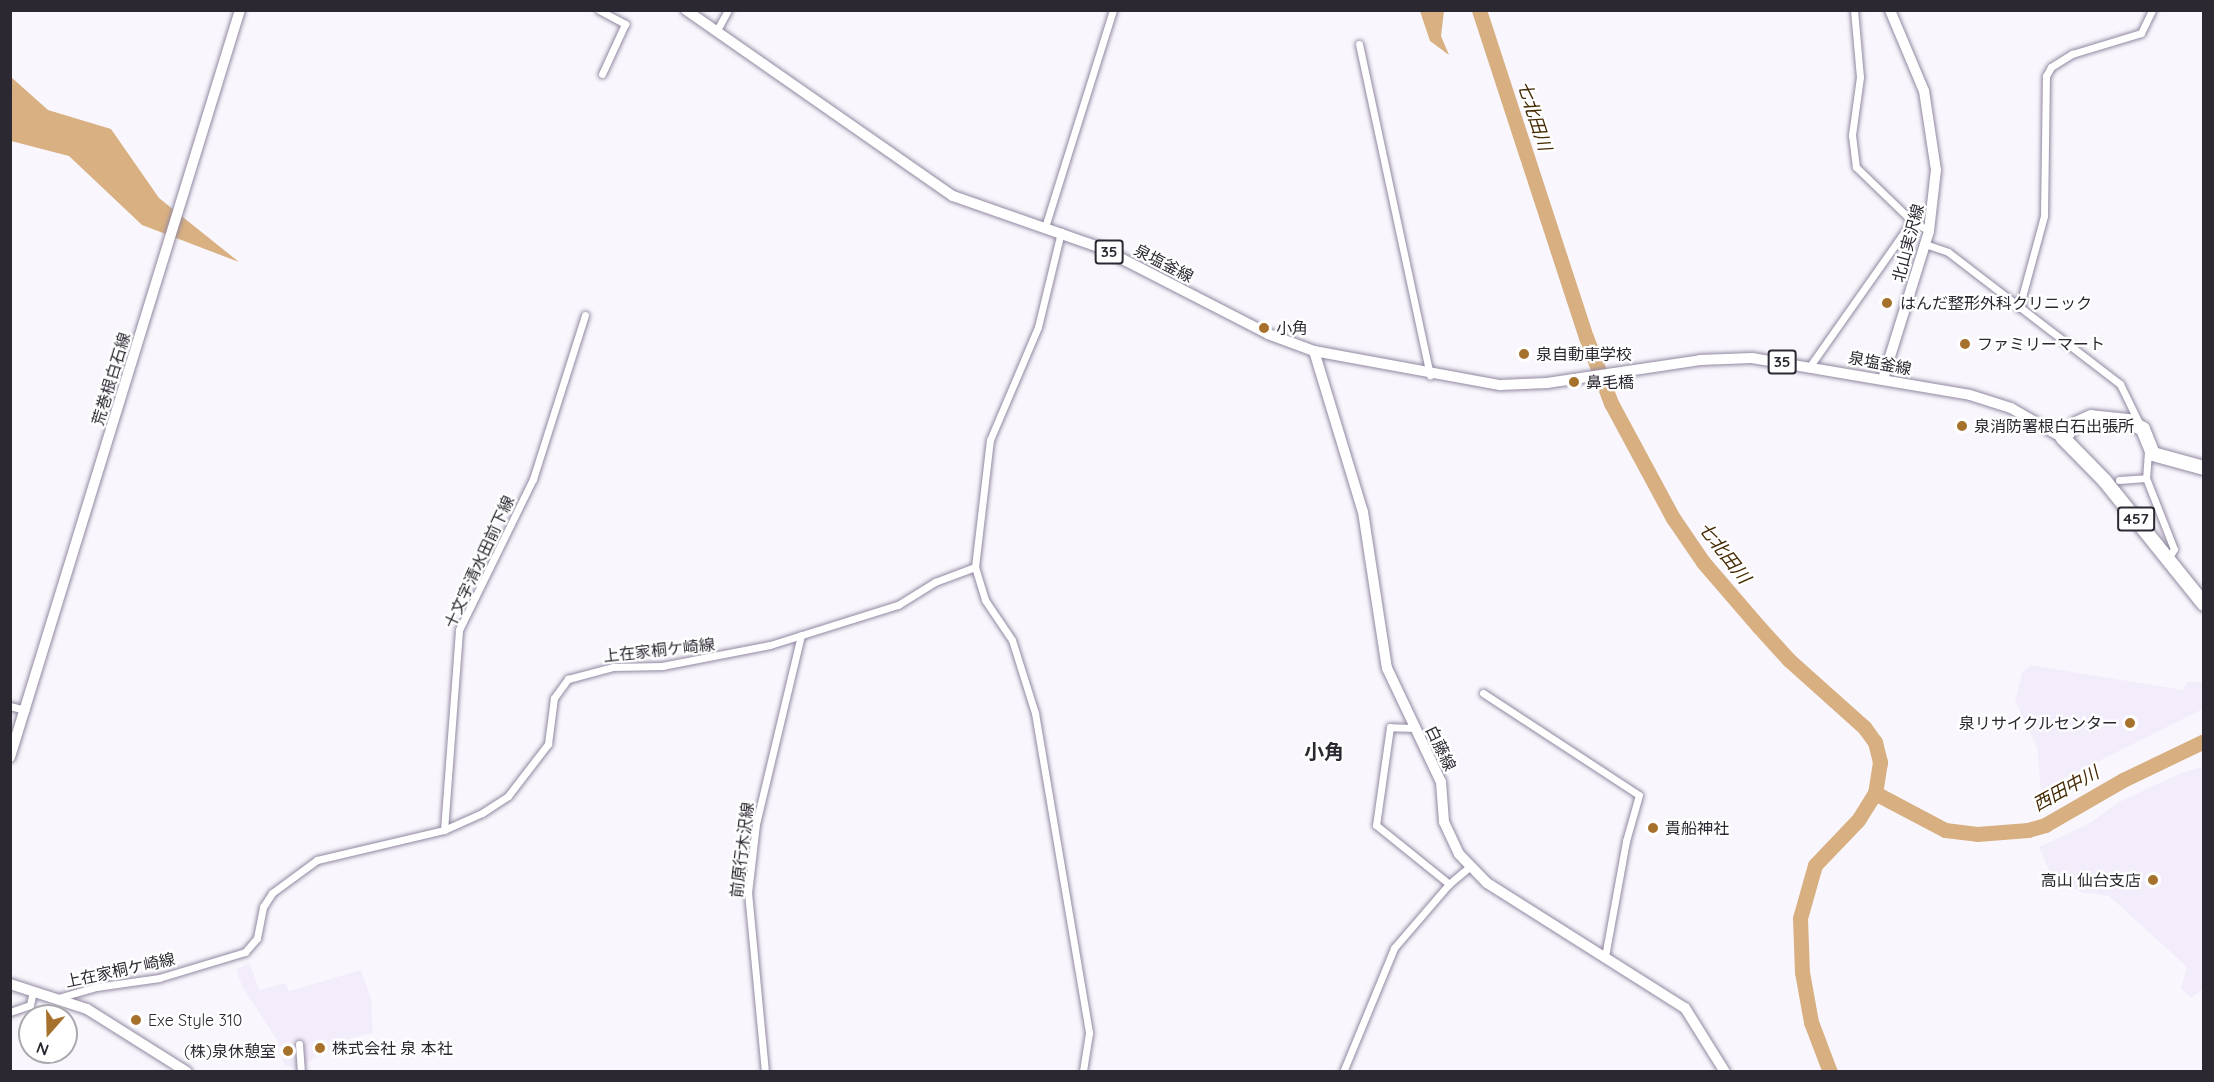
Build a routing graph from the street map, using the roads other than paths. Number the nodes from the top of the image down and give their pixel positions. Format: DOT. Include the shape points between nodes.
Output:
graph roads {
  1 [pos="240,10"];
  2 [pos="599,10"];
  3 [pos="687,10"];
  4 [pos="728,10"];
  5 [pos="1113,10"];
  6 [pos="1854,10"];
  7 [pos="1890,10"];
  8 [pos="2152,10"];
  9 [pos="717,30"];
  10 [pos="1359,44"];
  11 [pos="602,74"];
  12 [pos="1912,221"];
  13 [pos="1045,227"];
  14 [pos="1929,231"];
  15 [pos="1060,232"];
  16 [pos="1925,244"];
  17 [pos="2019,308"];
  18 [pos="585,315"];
  19 [pos="1314,351"];
  20 [pos="1810,366"];
  21 [pos="1430,375"];
  22 [pos="1883,379"];
  23 [pos="2140,425"];
  24 [pos="2063,438"];
  25 [pos="2149,448"];
  26 [pos="2204,468"];
  27 [pos="2146,478"];
  28 [pos="2119,480"];
  29 [pos="2168,559"];
  30 [pos="975,567"];
  31 [pos="2204,604"];
  32 [pos="801,635"];
  33 [pos="1482,693"];
  34 [pos="10,706"];
  35 [pos="25,710"];
  36 [pos="1415,728"];
  37 [pos="10,757"];
  38 [pos="444,830"];
  39 [pos="1469,867"];
  40 [pos="1449,884"];
  41 [pos="1605,956"];
  42 [pos="10,984"];
  43 [pos="33,991"];
  44 [pos="57,998"];
  45 [pos="10,1012"];
  46 [pos="299,1044"];
  47 [pos="187,1071"];
  48 [pos="301,1071"];
  49 [pos="765,1071"];
  50 [pos="1083,1071"];
  51 [pos="1343,1071"];
  52 [pos="1725,1071"];
  1 -- 35 [label="street, 荒巻根白石線"];
  2 -- 11 [label="street" via="625,24"];
  3 -- 9 [label="street, 泉塩釜線 / 35"];
  4 -- 9 [label="street"];
  5 -- 13 [label="street"];
  6 -- 12 [label="street" via="1860,77 1852,135 1856,167"];
  7 -- 14 [label="street, 北山実沢線" via="1912,57 1931,117 1936,170"];
  8 -- 17 [label="street" via="2141,33 2072,54 2051,67 2046,76 2044,216"];
  9 -- 13 [label="street, 泉塩釜線 / 35" via="952,196"];
  10 -- 21 [label="street"];
  12 -- 14 [label="street"];
  12 -- 20 [label="street"];
  13 -- 15 [label="street, 泉塩釜線 / 35"];
  14 -- 16 [label="street, 北山実沢線"];
  15 -- 19 [label="street, 泉塩釜線 / 35" via="1108,251 1268,334"];
  15 -- 30 [label="street" via="1038,327 990,440"];
  16 -- 17 [label="street" via="1948,252"];
  16 -- 22 [label="street, 北山実沢線"];
  17 -- 23 [label="street" via="2120,384"];
  18 -- 38 [label="street, 十文字清水田前下線" via="533,479 459,630"];
  19 -- 21 [label="street, 泉塩釜線 / 35"];
  19 -- 36 [label="street, 白藤線" via="1363,512 1383,654"];
  20 -- 21 [label="street, 泉塩釜線 / 35" via="1728,357 1574,380 1500,385"];
  20 -- 22 [label="street, 泉塩釜線 / 35"];
  22 -- 24 [label="street, 泉塩釜線 / 35" via="1990,400"];
  23 -- 24 [label="highway" via="2091,417 2076,424"];
  23 -- 25 [label="highway"];
  24 -- 29 [label="highway, 457"];
  25 -- 26 [label="highway" via="2157,456"];
  25 -- 27 [label="street"];
  27 -- 28 [label="street"];
  27 -- 29 [label="street" via="2158,514 2173,541 2174,549"];
  29 -- 31 [label="highway, 457"];
  30 -- 32 [label="street, 上在家桐ケ崎線" via="935,582 898,605"];
  30 -- 50 [label="street" via="985,600 1012,640 1035,713 1089,1033"];
  32 -- 38 [label="street, 上在家桐ケ崎線" via="716,658 662,666 614,667 568,679 554,698 548,744 527,776 508,796"];
  32 -- 49 [label="street, 前原行木沢線" via="756,824 748,893"];
  33 -- 41 [label="street" via="1639,795 1626,841"];
  34 -- 35 [label="street"];
  35 -- 37 [label="street, 荒巻根白石線"];
  36 -- 39 [label="street, 白藤線" via="1441,782 1444,822"];
  36 -- 40 [label="street" via="1390,726 1376,825"];
  38 -- 44 [label="street, 上在家桐ケ崎線" via="311,863 272,894 263,907 256,938 245,952 159,978 96,987"];
  39 -- 40 [label="street"];
  39 -- 41 [label="street, 白藤線" via="1487,883"];
  40 -- 51 [label="street" via="1394,948"];
  41 -- 52 [label="street, 白藤線" via="1685,1008"];
  42 -- 43 [label="street"];
  43 -- 44 [label="street"];
  43 -- 45 [label="street" via="30,1005"];
  44 -- 47 [label="street" via="115,1025"];
  46 -- 48 [label="street"];
}
